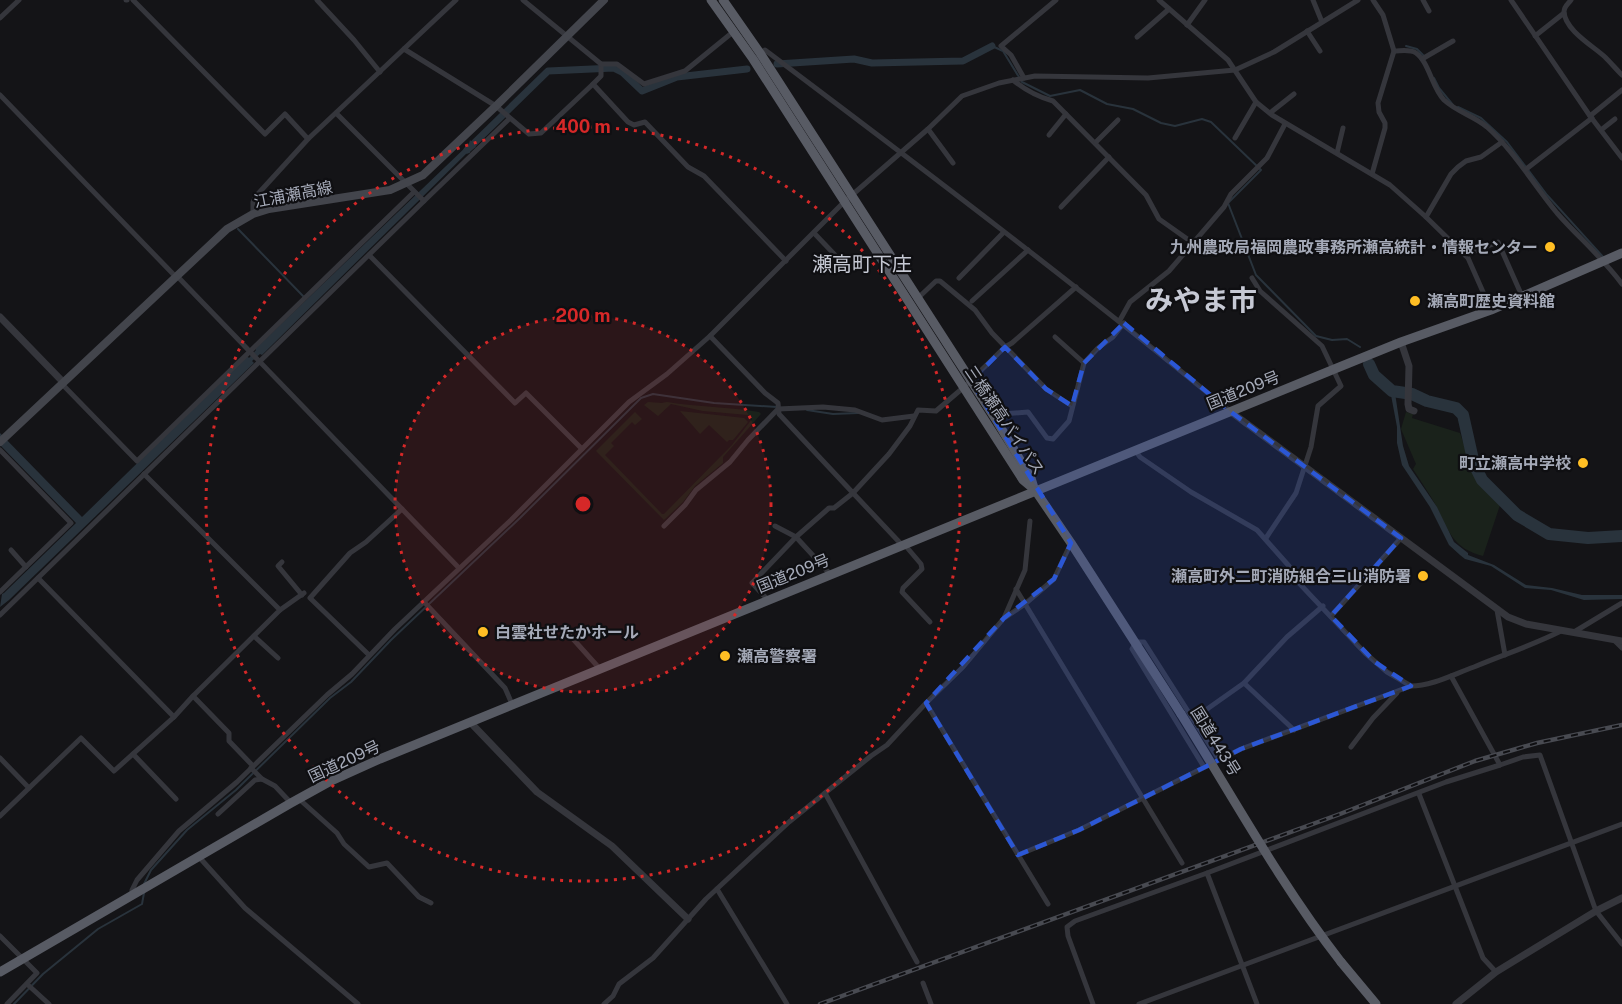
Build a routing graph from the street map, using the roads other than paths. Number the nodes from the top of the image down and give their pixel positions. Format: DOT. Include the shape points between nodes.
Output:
graph roads {
  1 [pos="19,0"];
  2 [pos="133,0"];
  3 [pos="317,0"];
  4 [pos="456,0"];
  5 [pos="523,0"];
  6 [pos="604,0"];
  7 [pos="711,0"];
  8 [pos="723,0"];
  9 [pos="1056,0"];
  10 [pos="1160,0"];
  11 [pos="1205,0"];
  12 [pos="1313,0"];
  13 [pos="1358,0"];
  14 [pos="1373,0"];
  15 [pos="1422,0"];
  16 [pos="1511,0"];
  17 [pos="1571,0"];
  18 [pos="1169,9"];
  19 [pos="1429,11"];
  20 [pos="1564,14"];
  21 [pos="0,18"];
  22 [pos="1322,22"];
  23 [pos="1187,25"];
  24 [pos="738,29"];
  25 [pos="1307,31"];
  26 [pos="567,35"];
  27 [pos="1535,36"];
  28 [pos="1137,37"];
  29 [pos="1453,41"];
  30 [pos="404,49"];
  31 [pos="1320,51"];
  32 [pos="1394,51"];
  33 [pos="760,52"];
  34 [pos="1422,59"];
  35 [pos="602,67"];
  36 [pos="1235,70"];
  37 [pos="380,72"];
  38 [pos="1622,75"];
  39 [pos="1024,78"];
  40 [pos="1013,80"];
  41 [pos="593,84"];
  42 [pos="1622,90"];
  43 [pos="0,94"];
  44 [pos="1294,94"];
  45 [pos="1256,102"];
  46 [pos="496,106"];
  47 [pos="336,113"];
  48 [pos="1270,113"];
  49 [pos="1066,114"];
  50 [pos="1591,117"];
  51 [pos="509,119"];
  52 [pos="1615,119"];
  53 [pos="1118,120"];
  54 [pos="1285,124"];
  55 [pos="1343,128"];
  56 [pos="928,129"];
  57 [pos="1601,130"];
  58 [pos="1049,135"];
  59 [pos="1234,138"];
  60 [pos="308,139"];
  61 [pos="1096,142"];
  62 [pos="1502,142"];
  63 [pos="901,152"];
  64 [pos="1337,153"];
  65 [pos="1109,157"];
  66 [pos="1622,158"];
  67 [pos="953,163"];
  68 [pos="1525,170"];
  69 [pos="1372,174"];
  70 [pos="407,184"];
  71 [pos="415,192"];
  72 [pos="852,195"];
  73 [pos="423,200"];
  74 [pos="844,202"];
  75 [pos="1061,207"];
  76 [pos="253,214"];
  77 [pos="1426,217"];
  78 [pos="1004,232"];
  79 [pos="814,233"];
  80 [pos="1193,243"];
  81 [pos="1028,250"];
  82 [pos="1622,253"];
  83 [pos="369,255"];
  84 [pos="835,255"];
  85 [pos="1465,255"];
  86 [pos="786,261"];
  87 [pos="1603,261"];
  88 [pos="176,275"];
  89 [pos="959,278"];
  90 [pos="1252,278"];
  91 [pos="1622,284"];
  92 [pos="1076,287"];
  93 [pos="1522,296"];
  94 [pos="918,298"];
  95 [pos="972,301"];
  96 [pos="1491,310"];
  97 [pos="0,317"];
  98 [pos="1122,321"];
  99 [pos="710,336"];
  100 [pos="1055,337"];
  101 [pos="1401,342"];
  102 [pos="1005,347"];
  103 [pos="251,351"];
  104 [pos="259,360"];
  105 [pos="1084,363"];
  106 [pos="1332,370"];
  107 [pos="62,382"];
  108 [pos="968,384"];
  109 [pos="778,406"];
  110 [pos="1072,406"];
  111 [pos="1414,411"];
  112 [pos="1231,412"];
  113 [pos="914,416"];
  114 [pos="995,418"];
  115 [pos="3,439"];
  116 [pos="582,449"];
  117 [pos="0,450"];
  118 [pos="1135,450"];
  119 [pos="1304,466"];
  120 [pos="144,474"];
  121 [pos="1035,490"];
  122 [pos="853,493"];
  123 [pos="402,509"];
  124 [pos="1030,521"];
  125 [pos="664,526"];
  126 [pos="775,526"];
  127 [pos="796,537"];
  128 [pos="1266,538"];
  129 [pos="1401,538"];
  130 [pos="1071,543"];
  131 [pos="903,545"];
  132 [pos="11,550"];
  133 [pos="282,562"];
  134 [pos="26,567"];
  135 [pos="459,568"];
  136 [pos="830,574"];
  137 [pos="38,578"];
  138 [pos="1016,589"];
  139 [pos="0,592"];
  140 [pos="302,595"];
  141 [pos="310,598"];
  142 [pos="768,600"];
  143 [pos="424,602"];
  144 [pos="1622,603"];
  145 [pos="1025,604"];
  146 [pos="1323,606"];
  147 [pos="1,610"];
  148 [pos="280,610"];
  149 [pos="1497,610"];
  150 [pos="1331,616"];
  151 [pos="1004,618"];
  152 [pos="930,622"];
  153 [pos="565,630"];
  154 [pos="1561,631"];
  155 [pos="1574,632"];
  156 [pos="254,636"];
  157 [pos="1613,639"];
  158 [pos="1622,641"];
  159 [pos="1136,642"];
  160 [pos="1622,648"];
  161 [pos="369,655"];
  162 [pos="1505,655"];
  163 [pos="278,658"];
  164 [pos="600,669"];
  165 [pos="1451,676"];
  166 [pos="1244,683"];
  167 [pos="1411,686"];
  168 [pos="1398,692"];
  169 [pos="193,696"];
  170 [pos="926,703"];
  171 [pos="512,704"];
  172 [pos="174,717"];
  173 [pos="1193,719"];
  174 [pos="470,722"];
  175 [pos="1294,730"];
  176 [pos="1351,747"];
  177 [pos="133,754"];
  178 [pos="0,758"];
  179 [pos="1218,760"];
  180 [pos="1500,765"];
  181 [pos="252,767"];
  182 [pos="1204,767"];
  183 [pos="262,779"];
  184 [pos="29,788"];
  185 [pos="825,793"];
  186 [pos="1419,794"];
  187 [pos="1143,797"];
  188 [pos="176,799"];
  189 [pos="296,801"];
  190 [pos="218,814"];
  191 [pos="0,816"];
  192 [pos="1622,824"];
  193 [pos="1573,843"];
  194 [pos="1018,855"];
  195 [pos="200,857"];
  196 [pos="1182,863"];
  197 [pos="1207,873"];
  198 [pos="1456,886"];
  199 [pos="717,889"];
  200 [pos="134,895"];
  201 [pos="1622,898"];
  202 [pos="430,903"];
  203 [pos="1048,904"];
  204 [pos="1596,910"];
  205 [pos="688,919"];
  206 [pos="0,936"];
  207 [pos="1622,944"];
  208 [pos="22,959"];
  209 [pos="917,962"];
  210 [pos="1243,965"];
  211 [pos="0,972"];
  212 [pos="1496,972"];
  213 [pos="924,983"];
  214 [pos="30,986"];
  215 [pos="1461,1002"];
  216 [pos="7,1004"];
  217 [pos="49,1004"];
  218 [pos="358,1004"];
  219 [pos="604,1004"];
  220 [pos="788,1004"];
  221 [pos="931,1004"];
  222 [pos="1093,1004"];
  223 [pos="1139,1004"];
  224 [pos="1257,1004"];
  225 [pos="1376,1004"];
  1 -- 21 [label="street"];
  2 -- 60 [label="street" via="265,134 285,114"];
  3 -- 37 [label="street"];
  4 -- 30 [label="street"];
  5 -- 26 [label="street"];
  6 -- 26 [label="main road, 江浦瀬高線"];
  7 -- 24 [label="highway, 三橋瀬高バイパス"];
  8 -- 24 [label="highway, 三橋瀬高バイパス"];
  9 -- 39 [label="street" via="1001,46"];
  10 -- 18 [label="street"];
  11 -- 23 [label="street"];
  12 -- 22 [label="street"];
  13 -- 22 [label="street"];
  14 -- 32 [label="street" via="1383,15"];
  15 -- 19 [label="street"];
  16 -- 27 [label="street"];
  17 -- 20 [label="street" via="1564,7"];
  18 -- 23 [label="street"];
  18 -- 28 [label="street"];
  20 -- 27 [label="street"];
  20 -- 38 [label="street" via="1584,41"];
  22 -- 25 [label="street"];
  23 -- 36 [label="street"];
  24 -- 33 [label="highway, 三橋瀬高バイパス"];
  24 -- 35 [label="street" via="685,71 644,84 617,64"];
  24 -- 74 [label="highway, 三橋瀬高バイパス"];
  25 -- 31 [label="street"];
  25 -- 36 [label="street"];
  26 -- 35 [label="street"];
  26 -- 46 [label="main road, 江浦瀬高線"];
  27 -- 50 [label="street"];
  29 -- 34 [label="street"];
  30 -- 37 [label="street"];
  30 -- 46 [label="street"];
  32 -- 34 [label="street" via="1411,51"];
  32 -- 69 [label="street" via="1378,103 1385,128"];
  33 -- 63 [label="street" via="765,50"];
  33 -- 72 [label="highway, 三橋瀬高バイパス"];
  34 -- 62 [label="street" via="1443,99 1479,121"];
  35 -- 41 [label="street" via="601,76"];
  36 -- 39 [label="street" via="1156,78"];
  36 -- 45 [label="street"];
  37 -- 47 [label="street"];
  39 -- 40 [label="street"];
  40 -- 49 [label="street" via="1053,101"];
  40 -- 56 [label="street" via="962,96"];
  41 -- 51 [label="street" via="541,133 529,134"];
  41 -- 86 [label="street" via="628,122 645,122 688,167 704,176"];
  42 -- 50 [label="street"];
  43 -- 88 [label="street"];
  44 -- 48 [label="street"];
  45 -- 48 [label="street"];
  45 -- 59 [label="street"];
  46 -- 51 [label="street"];
  46 -- 70 [label="main road, 江浦瀬高線" via="438,163"];
  47 -- 60 [label="street"];
  47 -- 70 [label="street"];
  48 -- 54 [label="street"];
  49 -- 58 [label="street"];
  49 -- 61 [label="street"];
  50 -- 57 [label="street"];
  50 -- 68 [label="street"];
  51 -- 73 [label="street"];
  52 -- 57 [label="street"];
  53 -- 61 [label="street"];
  54 -- 64 [label="street"];
  54 -- 80 [label="street" via="1267,158 1231,194"];
  55 -- 64 [label="street"];
  56 -- 63 [label="street"];
  56 -- 67 [label="street"];
  57 -- 66 [label="street"];
  60 -- 76 [label="street" via="255,196"];
  61 -- 65 [label="street"];
  62 -- 68 [label="street"];
  62 -- 77 [label="street" via="1458,167"];
  63 -- 72 [label="street"];
  63 -- 78 [label="street"];
  64 -- 69 [label="street"];
  65 -- 75 [label="street"];
  65 -- 80 [label="street" via="1146,195 1159,219"];
  68 -- 87 [label="street" via="1558,214"];
  69 -- 77 [label="street"];
  70 -- 71 [label="street"];
  70 -- 76 [label="main road, 江浦瀬高線"];
  71 -- 73 [label="street"];
  71 -- 103 [label="street"];
  72 -- 74 [label="street"];
  72 -- 94 [label="highway, 三橋瀬高バイパス"];
  73 -- 83 [label="street"];
  74 -- 79 [label="street"];
  74 -- 108 [label="highway, 三橋瀬高バイパス"];
  76 -- 88 [label="main road, 江浦瀬高線" via="227,229"];
  77 -- 85 [label="street"];
  78 -- 81 [label="street"];
  78 -- 89 [label="street"];
  79 -- 84 [label="street"];
  79 -- 86 [label="street"];
  80 -- 98 [label="street" via="1169,271 1130,302"];
  81 -- 92 [label="street"];
  81 -- 95 [label="street"];
  82 -- 87 [label="highway, 国道209号"];
  83 -- 104 [label="street"];
  83 -- 116 [label="street" via="515,403 526,393"];
  85 -- 93 [label="street" via="1498,242"];
  85 -- 96 [label="street"];
  86 -- 99 [label="street"];
  87 -- 91 [label="street"];
  87 -- 93 [label="highway, 国道209号"];
  88 -- 103 [label="street"];
  88 -- 107 [label="main road, 江浦瀬高線"];
  90 -- 106 [label="street" via="1260,291 1322,346"];
  92 -- 98 [label="street"];
  92 -- 102 [label="street"];
  93 -- 96 [label="highway, 国道209号"];
  94 -- 102 [label="street" via="940,281 975,310"];
  94 -- 108 [label="highway, 三橋瀬高バイパス"];
  96 -- 101 [label="highway, 国道209号"];
  97 -- 107 [label="street"];
  98 -- 105 [label="street" via="1113,337"];
  98 -- 112 [label="street"];
  99 -- 109 [label="street"];
  99 -- 116 [label="street" via="629,402"];
  100 -- 105 [label="street"];
  101 -- 106 [label="highway, 国道209号"];
  101 -- 111 [label="street" via="1409,366 1408,404"];
  102 -- 108 [label="street"];
  102 -- 110 [label="street" via="1046,389"];
  103 -- 104 [label="street"];
  103 -- 107 [label="street" via="137,460"];
  104 -- 120 [label="street"];
  104 -- 123 [label="street"];
  105 -- 110 [label="street"];
  106 -- 112 [label="highway, 国道209号"];
  106 -- 119 [label="street" via="1341,386 1318,406"];
  107 -- 115 [label="main road, 江浦瀬高線"];
  108 -- 113 [label="street" via="936,411 918,410"];
  108 -- 114 [label="highway, 三橋瀬高バイパス"];
  108 -- 121 [label="highway, 三橋瀬高バイパス" via="1023,480"];
  109 -- 113 [label="street" via="855,410 882,420"];
  109 -- 122 [label="street" via="779,414"];
  109 -- 125 [label="street" via="730,462 696,490"];
  110 -- 114 [label="street" via="1069,421 1053,439 1047,438 1028,412"];
  112 -- 118 [label="highway, 国道209号"];
  112 -- 119 [label="street"];
  113 -- 122 [label="street" via="889,454"];
  114 -- 121 [label="highway, 三橋瀬高バイパス"];
  116 -- 135 [label="street"];
  117 -- 134 [label="street" via="71,523"];
  118 -- 121 [label="highway, 国道209号"];
  118 -- 128 [label="street" via="1191,492"];
  119 -- 128 [label="street" via="1296,493"];
  119 -- 129 [label="street"];
  120 -- 137 [label="street"];
  120 -- 148 [label="street"];
  121 -- 130 [label="highway, 国道443号"];
  121 -- 131 [label="highway, 国道209号"];
  122 -- 127 [label="street"];
  122 -- 131 [label="street"];
  123 -- 135 [label="street"];
  123 -- 141 [label="street" via="350,553"];
  124 -- 138 [label="street" via="1025,570"];
  126 -- 127 [label="street"];
  127 -- 136 [label="street"];
  127 -- 142 [label="street" via="752,583"];
  128 -- 146 [label="street" via="1298,582"];
  129 -- 149 [label="street"];
  129 -- 150 [label="street"];
  130 -- 145 [label="street" via="1054,579"];
  130 -- 159 [label="highway, 国道443号"];
  131 -- 136 [label="highway, 国道209号"];
  131 -- 152 [label="street" via="922,569 902,592"];
  132 -- 134 [label="street"];
  133 -- 140 [label="street" via="278,566"];
  134 -- 139 [label="street"];
  135 -- 143 [label="street"];
  136 -- 142 [label="highway, 国道209号"];
  137 -- 147 [label="street"];
  137 -- 172 [label="street"];
  138 -- 145 [label="street"];
  138 -- 151 [label="street"];
  140 -- 141 [label="street"];
  140 -- 148 [label="street"];
  141 -- 161 [label="street"];
  142 -- 164 [label="highway, 国道209号"];
  143 -- 161 [label="street"];
  143 -- 171 [label="street" via="504,688"];
  144 -- 155 [label="street"];
  145 -- 151 [label="street"];
  145 -- 187 [label="street"];
  146 -- 150 [label="street"];
  146 -- 166 [label="street"];
  148 -- 156 [label="street"];
  149 -- 154 [label="street" via="1526,624"];
  149 -- 162 [label="street"];
  150 -- 167 [label="street" via="1375,662"];
  151 -- 170 [label="street"];
  153 -- 164 [label="street"];
  154 -- 155 [label="street"];
  154 -- 162 [label="street"];
  155 -- 157 [label="street"];
  156 -- 163 [label="street"];
  156 -- 169 [label="street"];
  157 -- 158 [label="street"];
  157 -- 160 [label="street"];
  159 -- 173 [label="street" via="1144,642"];
  159 -- 182 [label="street" via="1132,649"];
  159 -- 225 [label="highway, 国道443号, bridge" via="1295,898"];
  161 -- 181 [label="street"];
  162 -- 165 [label="street"];
  164 -- 171 [label="highway, 国道209号"];
  165 -- 167 [label="street"];
  165 -- 180 [label="street"];
  166 -- 173 [label="street"];
  166 -- 175 [label="street"];
  167 -- 168 [label="street"];
  168 -- 175 [label="street"];
  168 -- 176 [label="street"];
  169 -- 172 [label="street"];
  169 -- 181 [label="street" via="229,733 229,741"];
  170 -- 185 [label="street" via="888,745"];
  170 -- 194 [label="street"];
  171 -- 174 [label="highway, 国道209号"];
  172 -- 177 [label="street"];
  173 -- 179 [label="street"];
  174 -- 189 [label="highway, 国道209号" via="329,782"];
  174 -- 205 [label="street" via="537,792 612,846"];
  175 -- 179 [label="street"];
  177 -- 184 [label="street" via="114,771 81,738"];
  177 -- 188 [label="street"];
  178 -- 184 [label="street"];
  179 -- 182 [label="street"];
  180 -- 186 [label="street"];
  180 -- 193 [label="street" via="1540,755"];
  181 -- 183 [label="street"];
  181 -- 200 [label="street" via="163,848 136,880"];
  182 -- 187 [label="street"];
  183 -- 189 [label="street"];
  183 -- 190 [label="street" via="255,780"];
  184 -- 191 [label="street"];
  185 -- 199 [label="street"];
  185 -- 209 [label="street"];
  186 -- 197 [label="street"];
  186 -- 198 [label="street"];
  187 -- 194 [label="street" via="1079,831"];
  187 -- 196 [label="street"];
  189 -- 195 [label="highway, 国道209号"];
  189 -- 202 [label="street" via="337,833 369,867 387,863 419,897"];
  192 -- 193 [label="street"];
  193 -- 198 [label="street"];
  193 -- 204 [label="street"];
  194 -- 203 [label="street"];
  195 -- 200 [label="highway, 国道209号"];
  195 -- 218 [label="street" via="245,908"];
  197 -- 210 [label="street"];
  197 -- 222 [label="street" via="1067,927"];
  198 -- 210 [label="street"];
  198 -- 212 [label="street" via="1483,958"];
  199 -- 205 [label="street"];
  199 -- 220 [label="street"];
  200 -- 208 [label="highway, 国道209号"];
  201 -- 204 [label="street"];
  204 -- 207 [label="street"];
  204 -- 212 [label="street"];
  205 -- 219 [label="street" via="653,958 619,984"];
  206 -- 208 [label="street"];
  208 -- 211 [label="highway, 国道209号"];
  208 -- 214 [label="street" via="37,973"];
  210 -- 223 [label="street"];
  210 -- 224 [label="street"];
  212 -- 215 [label="street"];
  213 -- 221 [label="street"];
  214 -- 216 [label="street"];
  214 -- 217 [label="street"];
}
